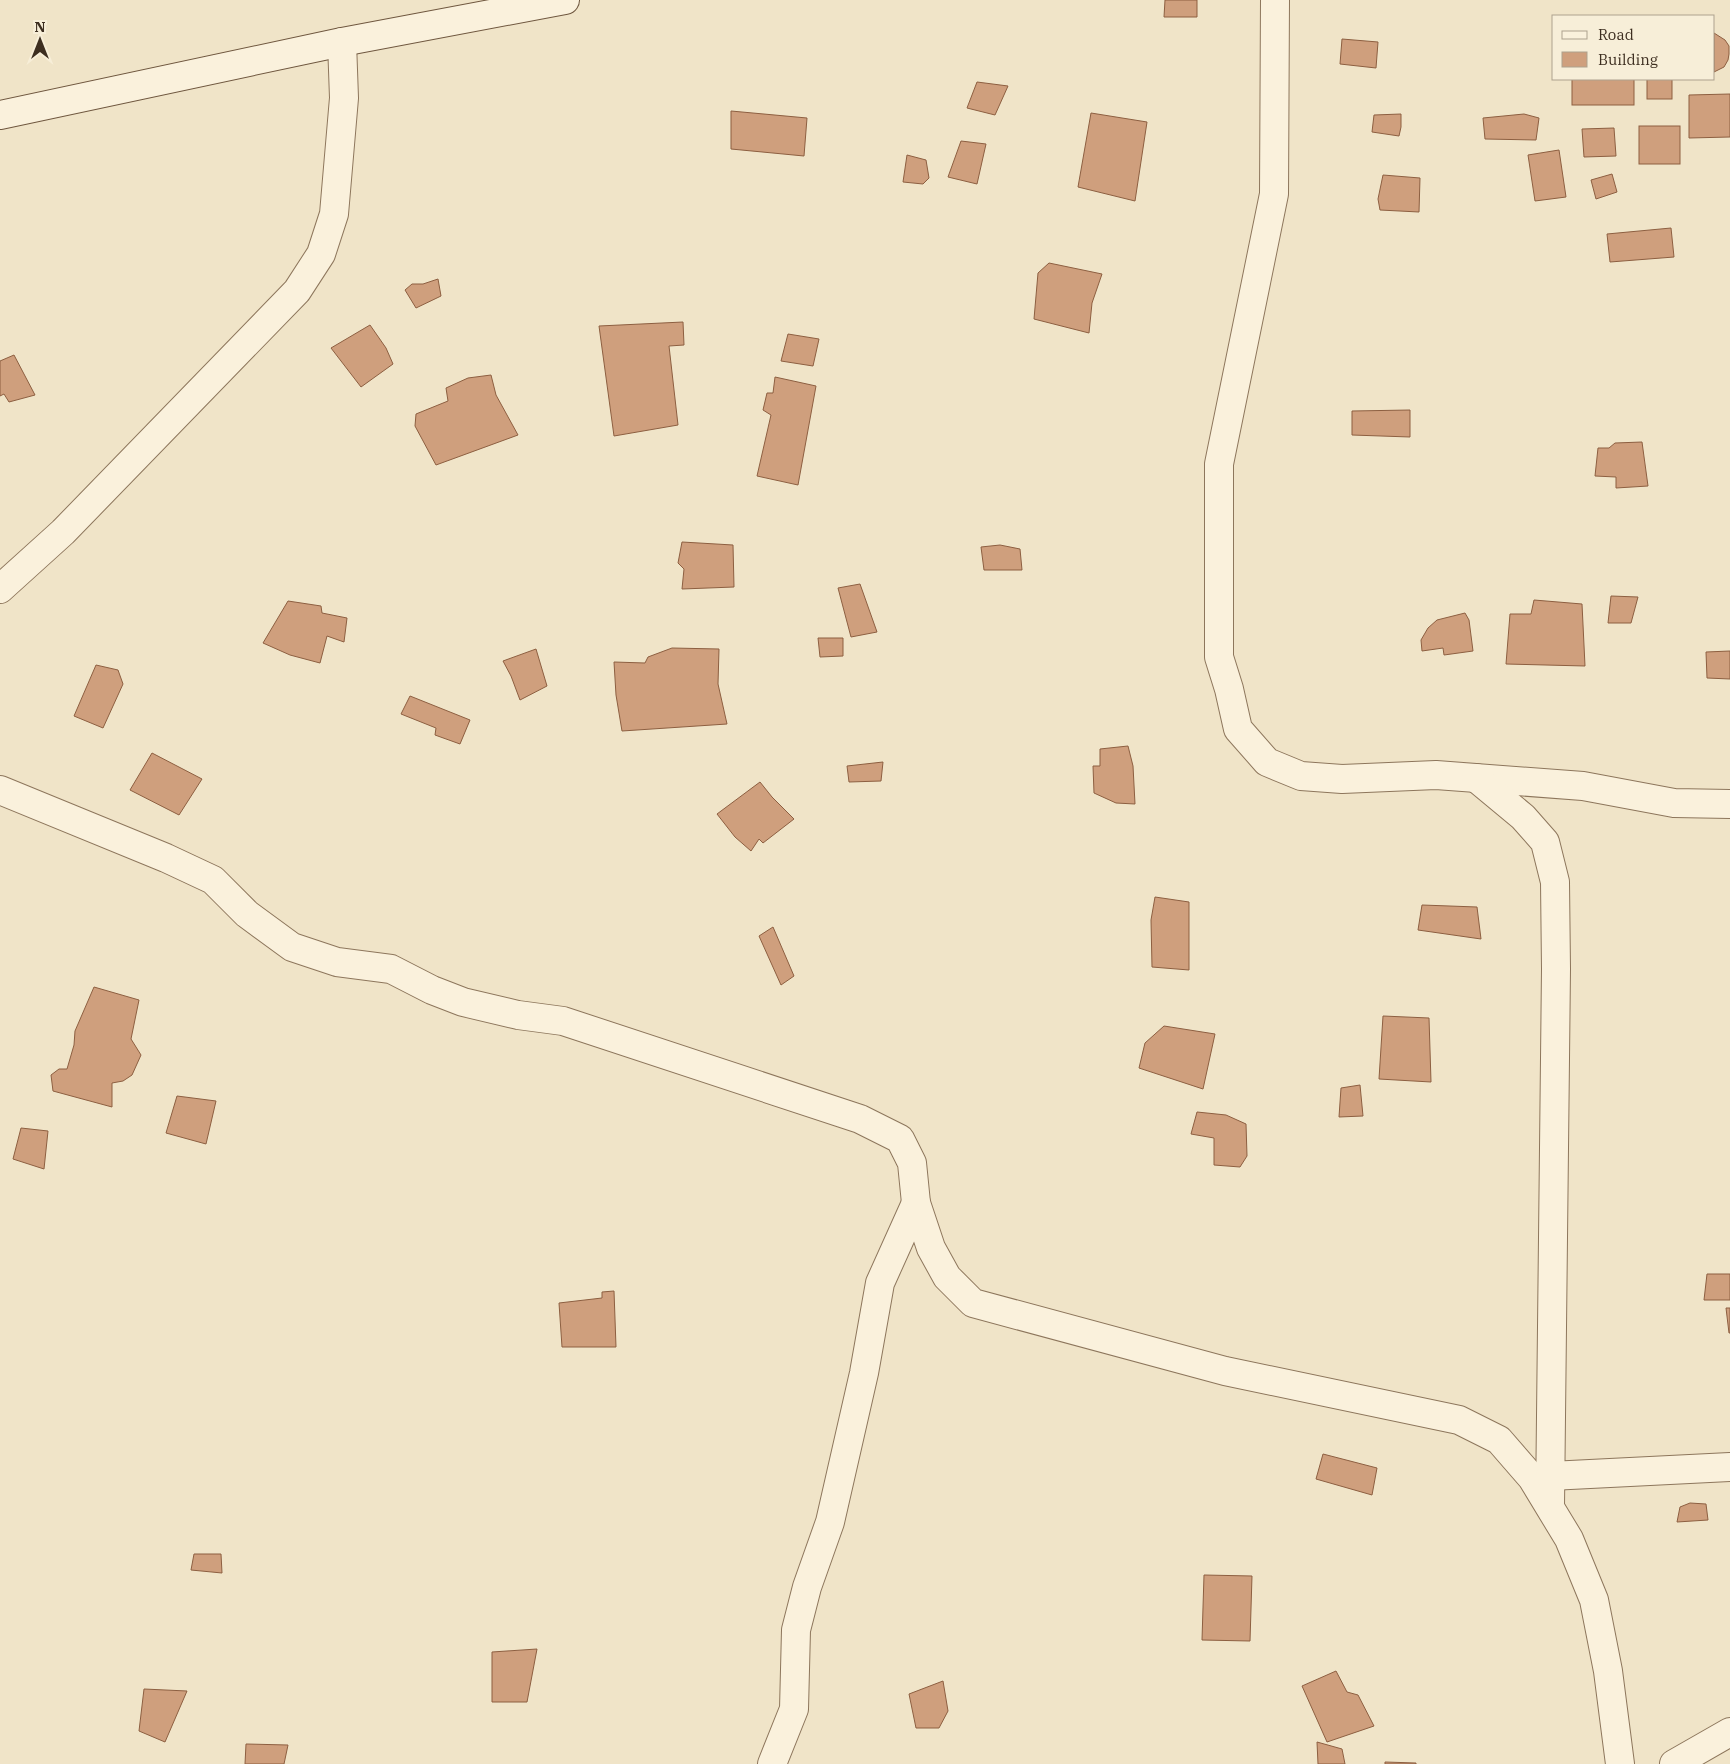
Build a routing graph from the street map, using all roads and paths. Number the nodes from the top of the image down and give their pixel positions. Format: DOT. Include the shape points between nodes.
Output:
graph roads {
  1 [pos="565,0"];
  2 [pos="1275,0"];
  3 [pos="342,42"];
  4 [pos="0,115"];
  5 [pos="0,589"];
  6 [pos="1476,778"];
  7 [pos="0,790"];
  8 [pos="1730,804"];
  9 [pos="916,1202"];
  10 [pos="1730,1467"];
  11 [pos="1550,1476"];
  12 [pos="1550,1506"];
  13 [pos="1730,1732"];
  14 [pos="772,1764"];
  15 [pos="1620,1764"];
  16 [pos="1674,1764"];
  1 -- 3 [label="street"];
  2 -- 6 [label="street" via="1274,194 1219,464 1219,657 1238,729 1267,762 1301,776 1342,779 1436,775"];
  3 -- 4 [label="street"];
  3 -- 5 [label="street" via="344,98 334,214 321,254 297,291 63,532"];
  6 -- 8 [label="street" via="1583,786 1674,803"];
  6 -- 11 [label="street" via="1523,817 1545,842 1555,882"];
  7 -- 9 [label="street" via="213,880 247,914 292,947 337,962 391,968 463,1002 562,1021 860,1119 900,1139 912,1163"];
  9 -- 12 [label="street" via="931,1248 946,1277 973,1304 1225,1371 1459,1420 1499,1440 1532,1478"];
  9 -- 14 [label="street" via="880,1283 864,1373 830,1522 806,1587 796,1630 794,1710"];
  10 -- 11 [label="street"];
  11 -- 12 [label="street"];
  12 -- 15 [label="street" via="1570,1539 1594,1600 1608,1671"];
  13 -- 16 [label="street"];
}
